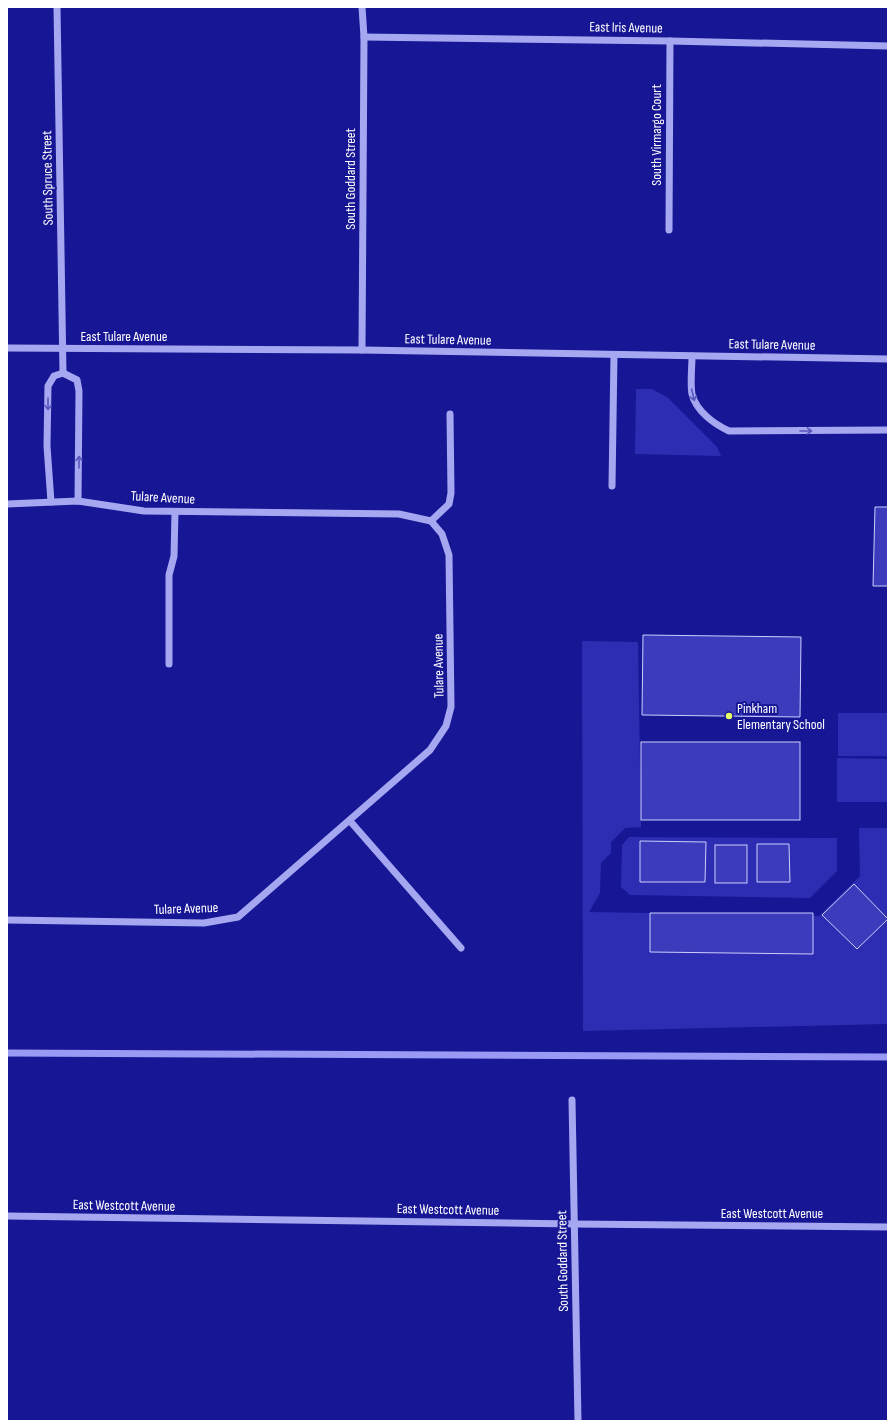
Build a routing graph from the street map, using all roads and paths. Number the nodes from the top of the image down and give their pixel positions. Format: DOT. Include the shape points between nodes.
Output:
graph roads {
  1 [pos="57,7"];
  2 [pos="362,7"];
  3 [pos="364,37"];
  4 [pos="670,41"];
  5 [pos="888,46"];
  6 [pos="669,230"];
  7 [pos="7,348"];
  8 [pos="62,349"];
  9 [pos="362,350"];
  10 [pos="614,355"];
  11 [pos="692,356"];
  12 [pos="888,359"];
  13 [pos="63,373"];
  14 [pos="450,414"];
  15 [pos="888,430"];
  16 [pos="612,486"];
  17 [pos="78,501"];
  18 [pos="51,502"];
  19 [pos="7,504"];
  20 [pos="175,512"];
  21 [pos="431,521"];
  22 [pos="170,664"];
  23 [pos="350,821"];
  24 [pos="7,920"];
  25 [pos="461,948"];
  26 [pos="572,1100"];
  27 [pos="7,1216"];
  28 [pos="574,1224"];
  29 [pos="888,1227"];
  30 [pos="578,1421"];
  1 -- 8 [label="street, South Spruce Street"];
  2 -- 3 [label="street, South Goddard Street"];
  3 -- 4 [label="street, East Iris Avenue"];
  3 -- 9 [label="street, South Goddard Street"];
  4 -- 5 [label="street, East Iris Avenue"];
  4 -- 6 [label="street, South Virmargo Court"];
  7 -- 8 [label="street, East Tulare Avenue"];
  8 -- 9 [label="street, East Tulare Avenue"];
  8 -- 13 [label="street, South Spruce Street"];
  9 -- 10 [label="street, East Tulare Avenue"];
  10 -- 11 [label="street, East Tulare Avenue"];
  10 -- 16 [label="street"];
  11 -- 12 [label="street, East Tulare Avenue"];
  11 -- 15 [label="street, one-way" via="692,393 696,404 715,423 729,431"];
  17 -- 13 [label="street, one-way" via="79,391 76,380"];
  13 -- 18 [label="street, one-way" via="54,376 48,386"];
  14 -- 21 [label="street" via="451,493 449,504"];
  17 -- 18 [label="street, Tulare Avenue"];
  17 -- 20 [label="street, Tulare Avenue" via="144,511"];
  18 -- 19 [label="street, Tulare Avenue"];
  20 -- 21 [label="street, Tulare Avenue" via="399,514"];
  20 -- 22 [label="street" via="174,556 169,575"];
  21 -- 23 [label="street, Tulare Avenue" via="442,534 449,555 451,706 446,726 430,750"];
  23 -- 24 [label="street, Tulare Avenue" via="238,917 204,923"];
  23 -- 25 [label="street"];
  26 -- 28 [label="street, South Goddard Street"];
  27 -- 28 [label="street, East Westcott Avenue"];
  28 -- 29 [label="street, East Westcott Avenue"];
  28 -- 30 [label="street, South Goddard Street"];
}
